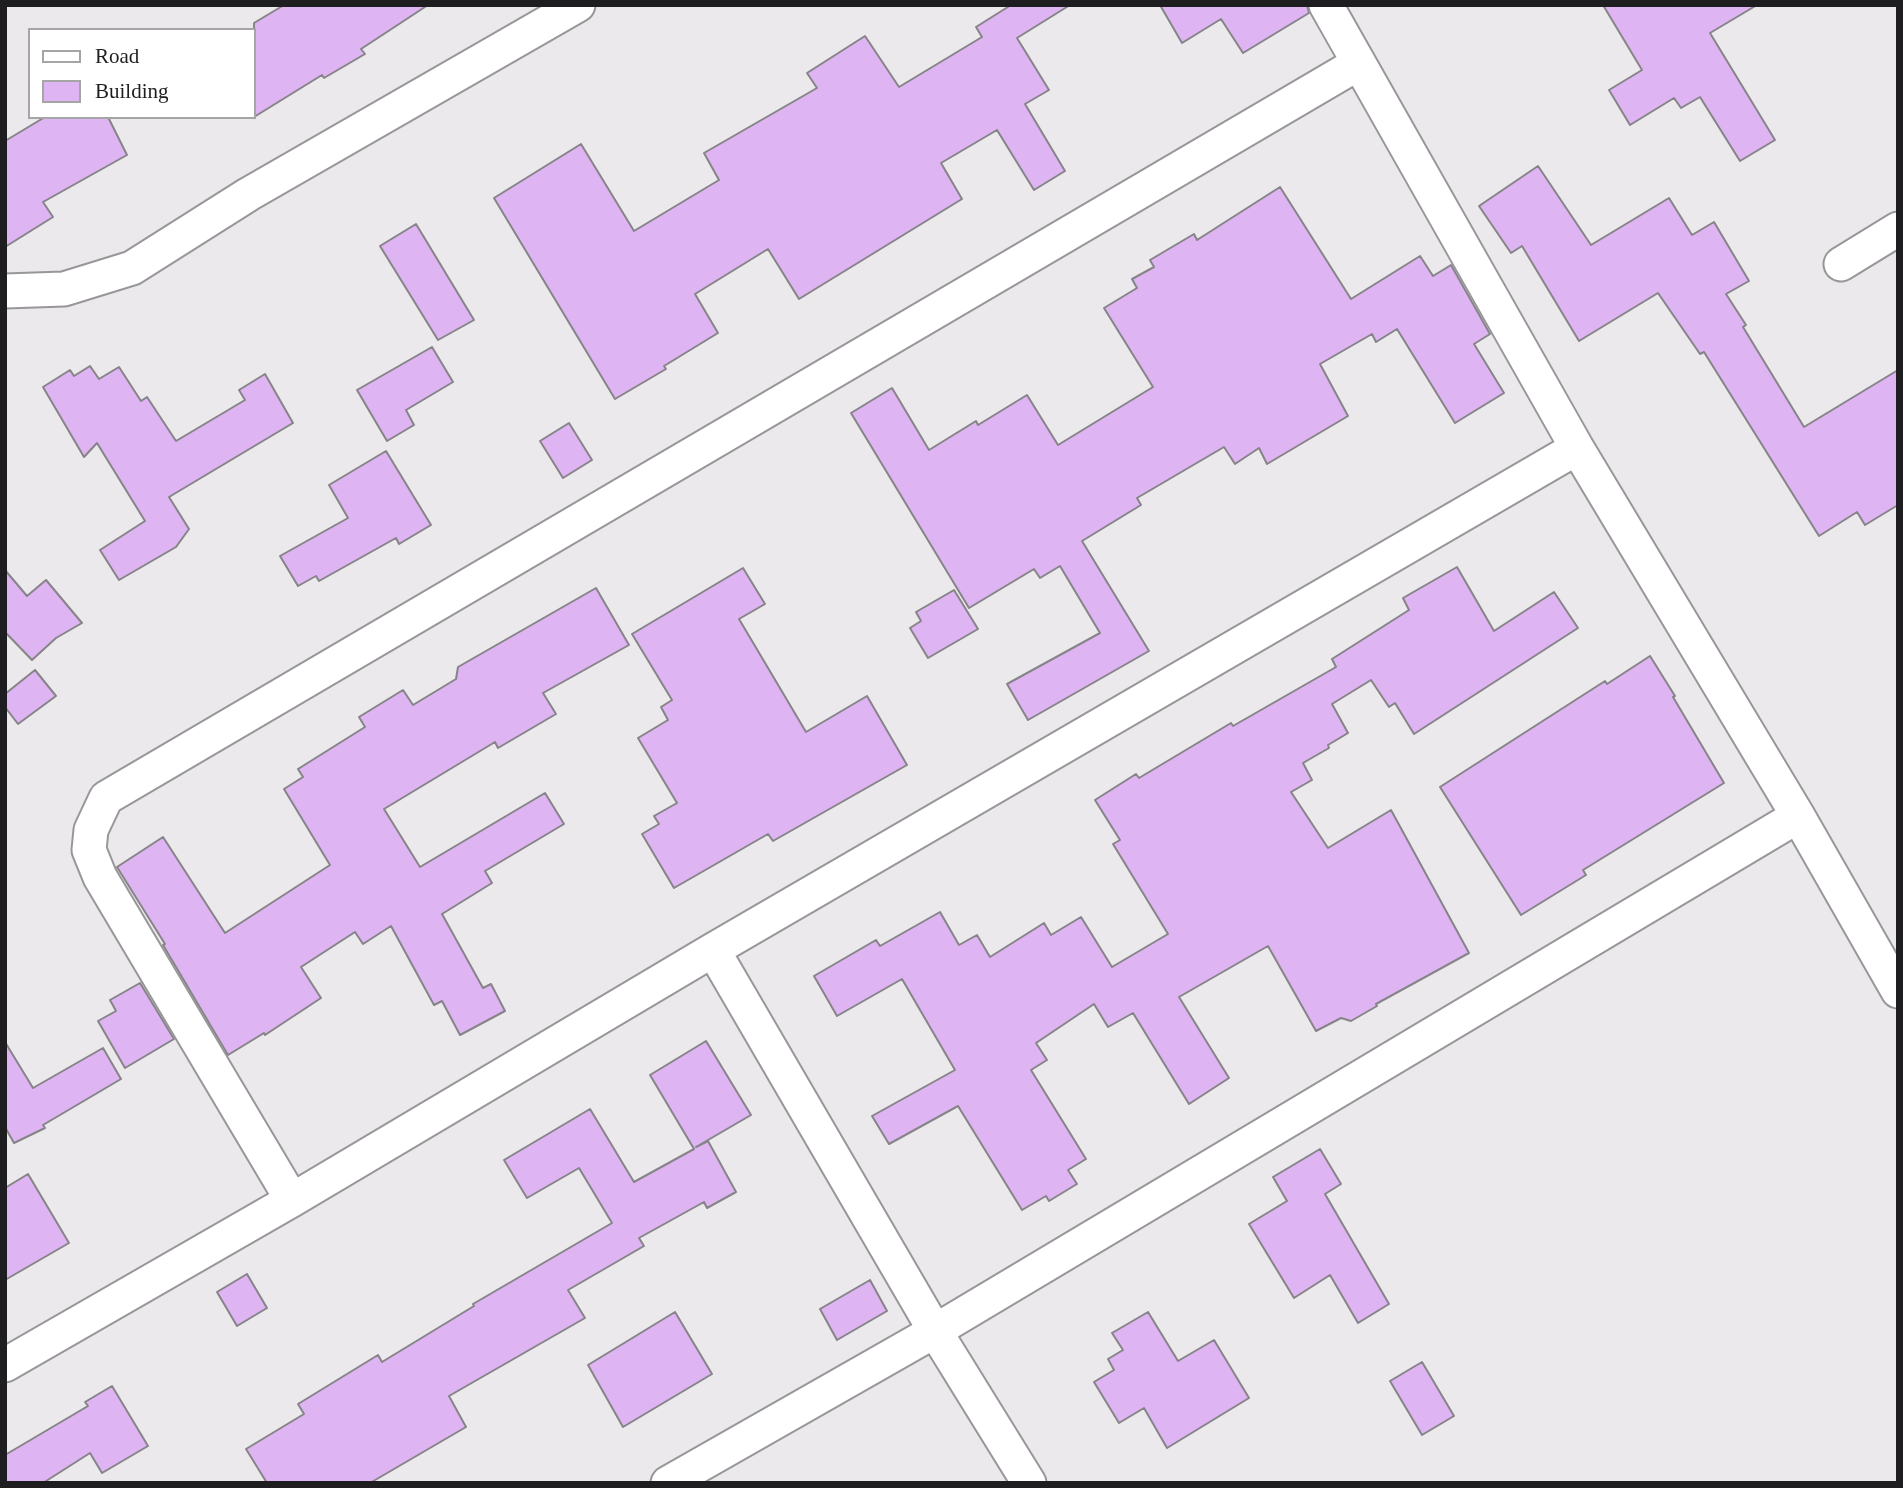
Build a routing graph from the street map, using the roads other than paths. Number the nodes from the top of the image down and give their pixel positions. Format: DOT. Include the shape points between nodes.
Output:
graph roads {
  1 [pos="578,5"];
  2 [pos="1326,5"];
  3 [pos="1359,63"];
  4 [pos="1898,229"];
  5 [pos="1841,264"];
  6 [pos="5,291"];
  7 [pos="1577,448"];
  8 [pos="1798,816"];
  9 [pos="713,950"];
  10 [pos="1898,991"];
  11 [pos="292,1200"];
  12 [pos="935,1331"];
  13 [pos="5,1365"];
  14 [pos="668,1483"];
  15 [pos="1029,1483"];
  1 -- 6 [label="street" via="249,194 132,268 64,289"];
  2 -- 3 [label="street"];
  3 -- 7 [label="street"];
  3 -- 11 [label="street" via="106,798 91,830 89,850 100,877"];
  4 -- 5 [label="street"];
  7 -- 8 [label="street"];
  7 -- 9 [label="street"];
  8 -- 10 [label="street"];
  8 -- 12 [label="street"];
  9 -- 11 [label="street"];
  9 -- 12 [label="street"];
  11 -- 13 [label="street"];
  12 -- 14 [label="street"];
  12 -- 15 [label="street"];
}
